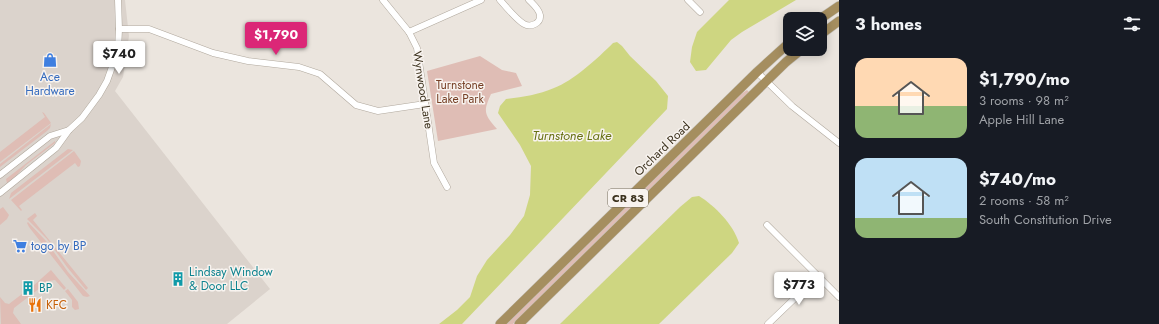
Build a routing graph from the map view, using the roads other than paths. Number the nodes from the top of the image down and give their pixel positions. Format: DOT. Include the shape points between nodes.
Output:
graph roads {
  1 [pos="118,0"];
  2 [pos="382,0"];
  3 [pos="481,0"];
  4 [pos="500,0"];
  5 [pos="528,0"];
  6 [pos="688,0"];
  7 [pos="839,6"];
  8 [pos="700,12"];
  9 [pos="827,14"];
  10 [pos="839,21"];
  11 [pos="119,29"];
  12 [pos="827,30"];
  13 [pos="409,32"];
  14 [pos="783,48"];
  15 [pos="793,56"];
  16 [pos="757,72"];
  17 [pos="766,81"];
  18 [pos="425,104"];
  19 [pos="69,130"];
  20 [pos="839,143"];
  21 [pos="0,175"];
  22 [pos="447,187"];
  23 [pos="0,194"];
  24 [pos="767,225"];
  25 [pos="818,276"];
  26 [pos="839,297"];
  27 [pos="500,324"];
  28 [pos="519,324"];
  29 [pos="768,324"];
  1 -- 11 [label="street"];
  2 -- 13 [label="street, Wynwood Lane"];
  3 -- 13 [label="street"];
  4 -- 5 [label="street" via="523,24 529,26 535,24 540,14"];
  6 -- 8 [label="street"];
  7 -- 9 [label="main road"];
  10 -- 12 [label="main road"];
  11 -- 18 [label="street" via="149,29 214,53 248,61 300,67 320,74 356,105 378,111"];
  11 -- 19 [label="street" via="118,50 107,81 82,118"];
  13 -- 18 [label="street, Wynwood Lane" via="417,48"];
  14 -- 16 [label="main road, Orchard Road / CR 83"];
  15 -- 17 [label="main road, Orchard Road / CR 83"];
  16 -- 17 [label="street"];
  16 -- 27 [label="main road, Orchard Road / CR 83"];
  17 -- 20 [label="street" via="792,106"];
  17 -- 28 [label="main road, Orchard Road / CR 83"];
  18 -- 22 [label="street, Wynwood Lane" via="434,163"];
  19 -- 21 [label="street" via="50,136"];
  19 -- 23 [label="street" via="56,148"];
  24 -- 25 [label="street"];
  25 -- 26 [label="street"];
  25 -- 29 [label="street"];
}
